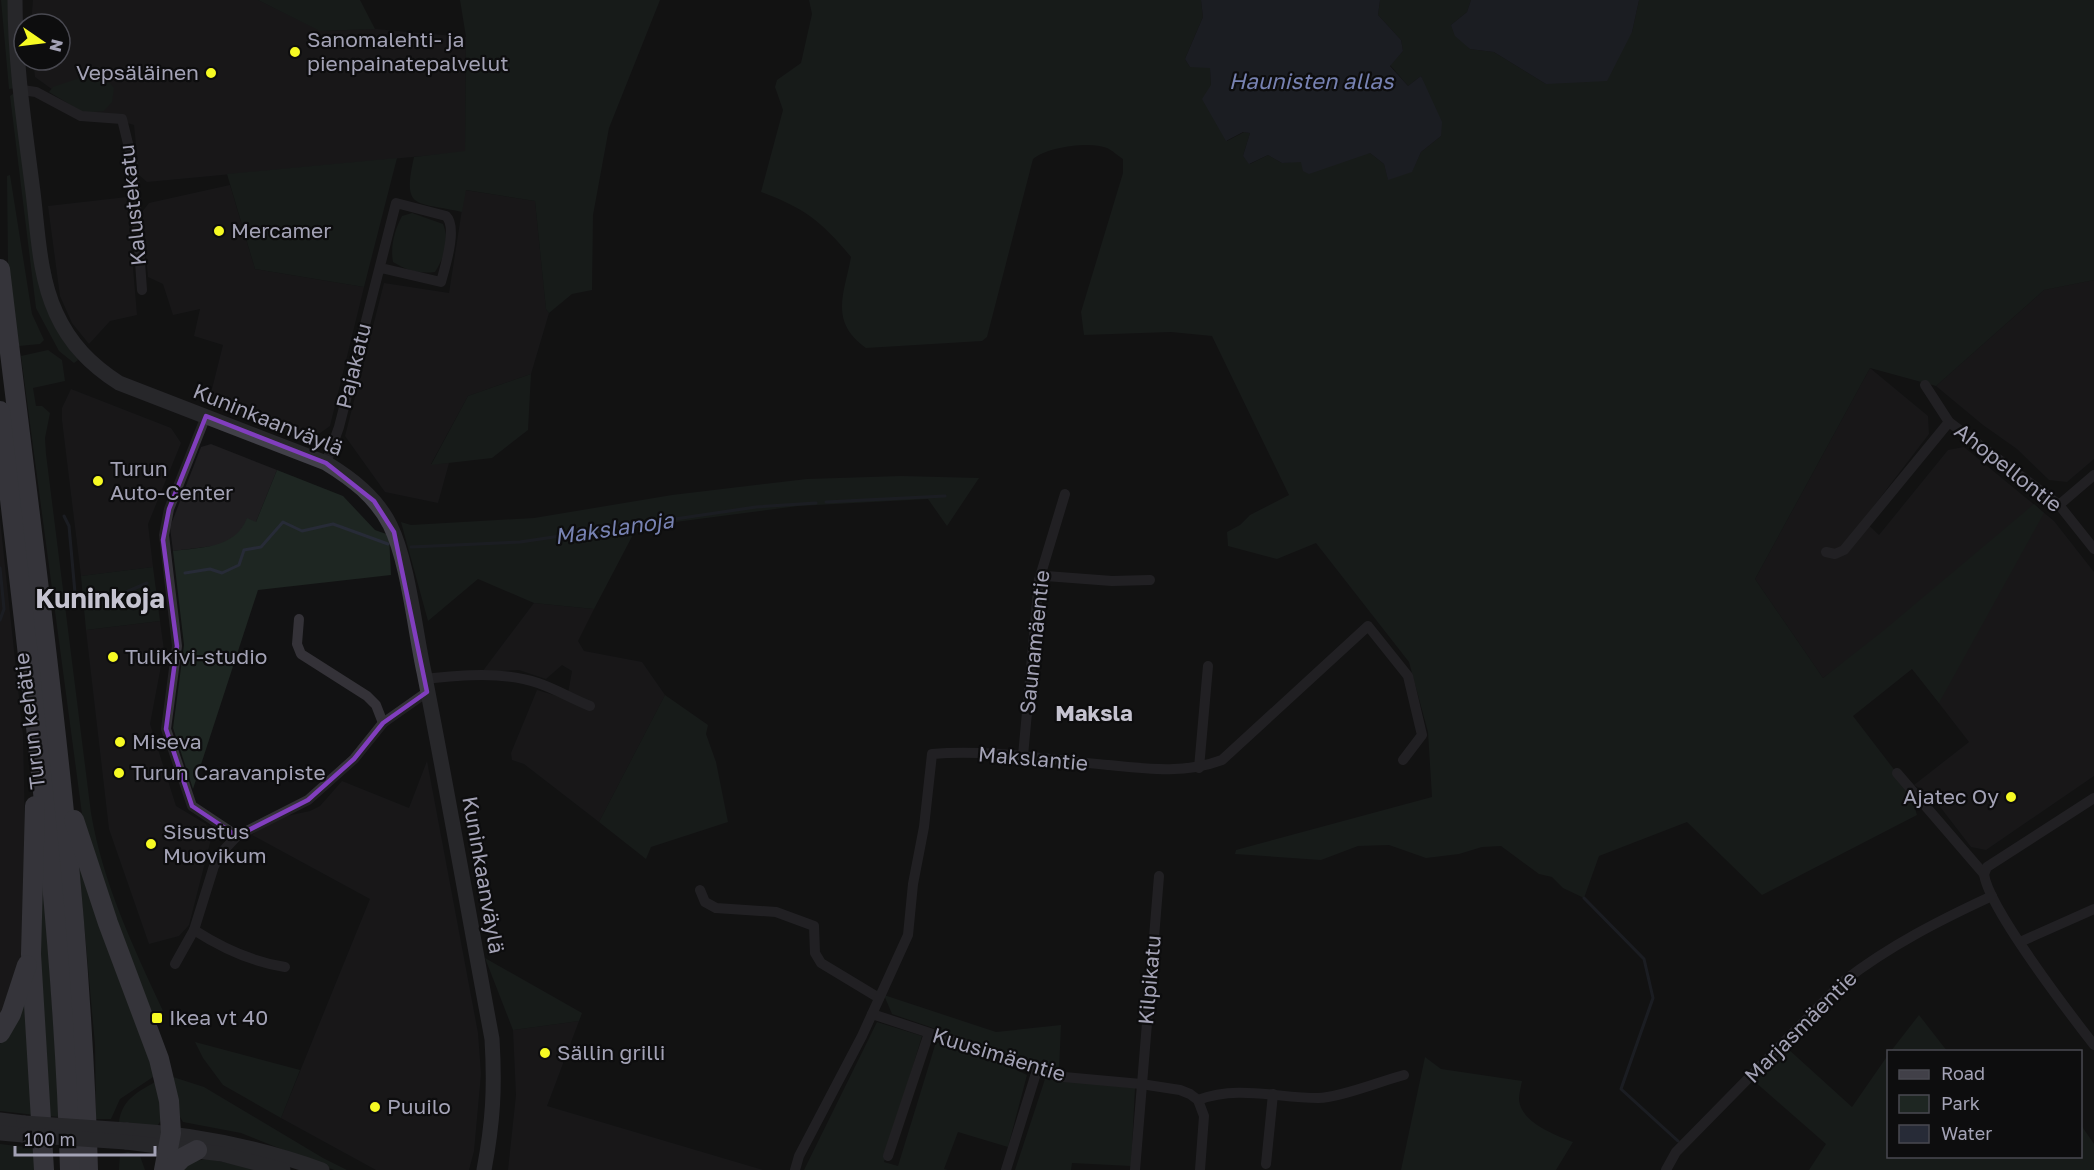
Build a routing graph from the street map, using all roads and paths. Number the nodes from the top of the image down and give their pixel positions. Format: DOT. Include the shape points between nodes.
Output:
graph roads {
  1 [pos="15,0"];
  2 [pos="22,90"];
  3 [pos="381,268"];
  4 [pos="0,269"];
  5 [pos="142,290"];
  6 [pos="1925,386"];
  7 [pos="0,411"];
  8 [pos="206,416"];
  9 [pos="1949,422"];
  10 [pos="326,463"];
  11 [pos="2094,476"];
  12 [pos="1065,494"];
  13 [pos="2059,505"];
  14 [pos="2094,549"];
  15 [pos="1826,552"];
  16 [pos="1039,580"];
  17 [pos="1150,580"];
  18 [pos="299,619"];
  19 [pos="1208,666"];
  20 [pos="426,685"];
  21 [pos="590,706"];
  22 [pos="383,723"];
  23 [pos="37,737"];
  24 [pos="1023,756"];
  25 [pos="1403,760"];
  26 [pos="1200,768"];
  27 [pos="1897,773"];
  28 [pos="62,783"];
  29 [pos="2094,798"];
  30 [pos="237,836"];
  31 [pos="1984,874"];
  32 [pos="1159,876"];
  33 [pos="700,890"];
  34 [pos="1992,896"];
  35 [pos="2094,909"];
  36 [pos="194,930"];
  37 [pos="2020,942"];
  38 [pos="31,954"];
  39 [pos="175,964"];
  40 [pos="285,967"];
  41 [pos="879,998"];
  42 [pos="872,1014"];
  43 [pos="0,1033"];
  44 [pos="929,1033"];
  45 [pos="2094,1045"];
  46 [pos="1037,1071"];
  47 [pos="1404,1075"];
  48 [pos="1141,1084"];
  49 [pos="1273,1094"];
  50 [pos="1198,1101"];
  51 [pos="0,1120"];
  52 [pos="24,1129"];
  53 [pos="0,1132"];
  54 [pos="170,1139"];
  55 [pos="197,1150"];
  56 [pos="888,1156"];
  57 [pos="1266,1164"];
  58 [pos="44,1170"];
  59 [pos="70,1170"];
  60 [pos="88,1170"];
  61 [pos="164,1170"];
  62 [pos="170,1170"];
  63 [pos="283,1170"];
  64 [pos="322,1170"];
  65 [pos="484,1170"];
  66 [pos="795,1170"];
  67 [pos="1006,1170"];
  68 [pos="1135,1170"];
  69 [pos="1200,1170"];
  70 [pos="1666,1170"];
  1 -- 2 [label="street, Kuninkaanväylä"];
  2 -- 5 [label="street, Kalustekatu" via="36,92 81,116 122,119 133,164"];
  2 -- 8 [label="street, Kuninkaanväylä" via="44,278 64,330 84,357 119,383"];
  3 -- 3 [label="street, Pajakatu" via="441,282 452,229 450,220 396,203"];
  3 -- 10 [label="street, Pajakatu"];
  4 -- 28 [label="highway, Turun kehätie"];
  6 -- 9 [label="street, Ahopellontie"];
  7 -- 23 [label="highway, Turun kehätie"];
  8 -- 10 [label="street, Kuninkaanväylä"];
  8 -- 30 [label="street" via="169,509 164,535 177,646 166,729 192,806"];
  9 -- 13 [label="street, Ahopellontie"];
  9 -- 15 [label="street" via="1844,550"];
  10 -- 20 [label="street, Kuninkaanväylä" via="365,492 394,532"];
  11 -- 13 [label="street"];
  12 -- 16 [label="street, Saunamäentie"];
  13 -- 14 [label="street, Ahopellontie"];
  16 -- 17 [label="street" via="1046,576 1112,582"];
  16 -- 24 [label="street, Saunamäentie"];
  18 -- 22 [label="street" via="297,644 301,654 367,696 376,705"];
  19 -- 26 [label="street"];
  20 -- 21 [label="street" via="446,676 517,677"];
  20 -- 22 [label="street"];
  20 -- 65 [label="street, Kuninkaanväylä" via="492,1039 495,1097"];
  22 -- 30 [label="street" via="354,759 308,800"];
  23 -- 38 [label="highway"];
  23 -- 59 [label="highway, Turun kehätie" via="56,912"];
  24 -- 26 [label="street, Makslantie" via="1121,766"];
  24 -- 41 [label="street, Makslantie" via="932,753 908,935"];
  25 -- 26 [label="street, Makslantie" via="1422,735 1408,676 1368,626 1222,760"];
  27 -- 31 [label="street"];
  28 -- 54 [label="highway" via="108,923 159,1059 167,1090"];
  28 -- 60 [label="highway, Turun kehätie" via="80,990"];
  29 -- 31 [label="street" via="1987,867"];
  30 -- 36 [label="street" via="214,866"];
  31 -- 34 [label="street"];
  32 -- 48 [label="street, Kilpikatu"];
  33 -- 41 [label="street" via="705,902 716,908 776,912 814,926 815,953 821,963"];
  34 -- 37 [label="street"];
  34 -- 70 [label="street, Marjasmäentie" via="1932,924 1844,981 1676,1152"];
  35 -- 37 [label="street"];
  36 -- 39 [label="street"];
  36 -- 40 [label="street" via="262,964"];
  37 -- 45 [label="street"];
  38 -- 43 [label="highway" via="11,1014"];
  38 -- 58 [label="highway"];
  41 -- 42 [label="street, Makslantie"];
  42 -- 44 [label="street, Kuusimäentie"];
  42 -- 66 [label="street, Makslantie"];
  44 -- 46 [label="street, Kuusimäentie"];
  44 -- 56 [label="street"];
  46 -- 48 [label="street, Kuusimäentie"];
  46 -- 67 [label="street"];
  47 -- 49 [label="street" via="1320,1098"];
  48 -- 50 [label="street, Kuusimäentie" via="1180,1089"];
  48 -- 68 [label="street, Kilpikatu"];
  49 -- 50 [label="street" via="1232,1091"];
  49 -- 57 [label="street"];
  50 -- 69 [label="street" via="1205,1129"];
  51 -- 52 [label="street"];
  52 -- 53 [label="street"];
  52 -- 54 [label="street, bridge"];
  54 -- 55 [label="street"];
  54 -- 61 [label="highway"];
  54 -- 64 [label="street" via="244,1145"];
  55 -- 62 [label="highway"];
  55 -- 63 [label="street"];
}
